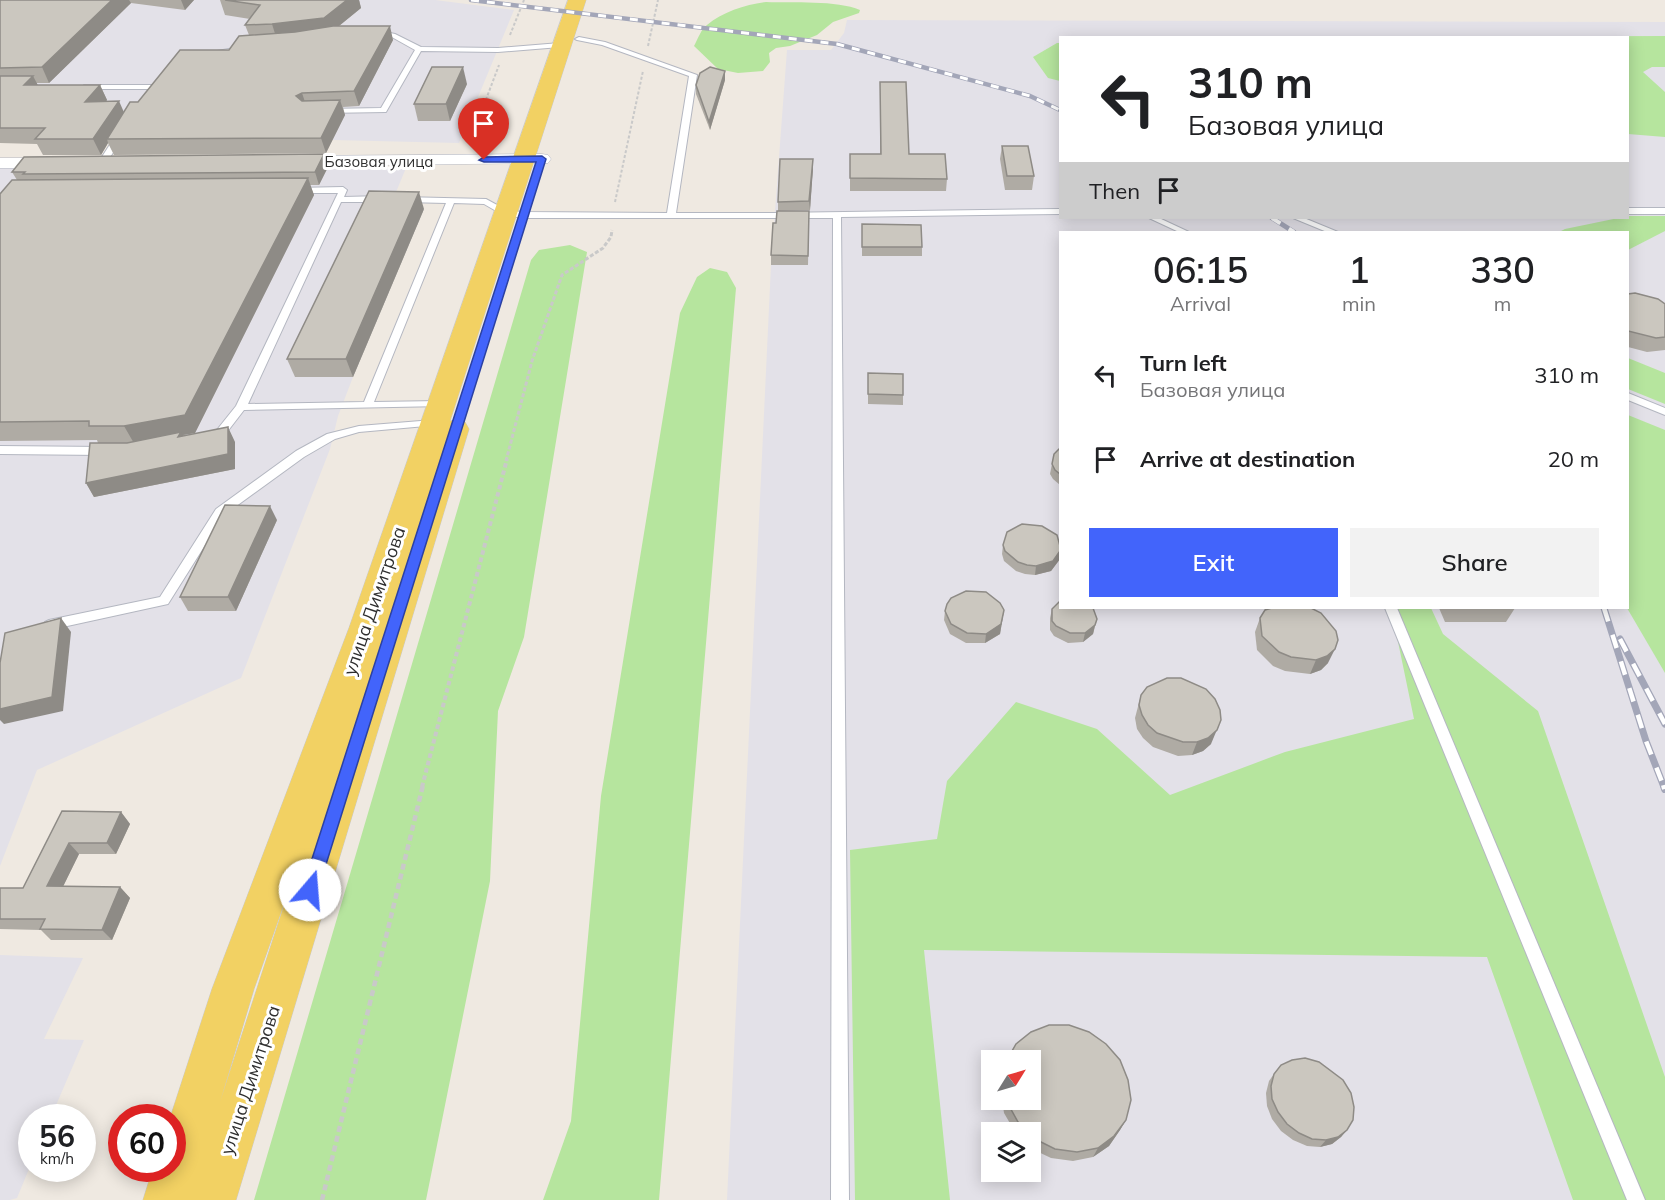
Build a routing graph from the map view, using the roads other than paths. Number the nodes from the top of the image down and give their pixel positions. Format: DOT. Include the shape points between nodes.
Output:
graph roads {
  1 [pos="577,0"];
  2 [pos="592,0"];
  3 [pos="368,32"];
  4 [pos="570,42"];
  5 [pos="254,47"];
  6 [pos="419,49"];
  7 [pos="192,57"];
  8 [pos="161,81"];
  9 [pos="83,87"];
  10 [pos="155,87"];
  11 [pos="148,97"];
  12 [pos="318,112"];
  13 [pos="121,133"];
  14 [pos="532,159"];
  15 [pos="277,161"];
  16 [pos="0,163"];
  17 [pos="66,163"];
  18 [pos="96,163"];
  19 [pos="125,163"];
  20 [pos="283,190"];
  21 [pos="339,200"];
  22 [pos="451,201"];
  23 [pos="1629,211"];
  24 [pos="1665,211"];
  25 [pos="1059,212"];
  26 [pos="516,214"];
  27 [pos="837,215"];
  28 [pos="671,216"];
  29 [pos="1155,219"];
  30 [pos="1300,219"];
  31 [pos="1183,231"];
  32 [pos="1331,231"];
  33 [pos="1629,396"];
  34 [pos="368,405"];
  35 [pos="241,407"];
  36 [pos="1665,412"];
  37 [pos="437,414"];
  38 [pos="199,438"];
  39 [pos="0,450"];
  40 [pos="113,451"];
  41 [pos="1391,609"];
  42 [pos="38,628"];
  43 [pos="167,1200"];
  44 [pos="212,1200"];
  45 [pos="840,1200"];
  46 [pos="1636,1200"];
  1 -- 4 [label="main road, улица Димитрова"];
  2 -- 4 [label="main road, улица Димитрова"];
  3 -- 6 [label="lane" via="386,32"];
  4 -- 6 [label="lane" via="504,49"];
  4 -- 14 [label="main road, улица Димитрова"];
  4 -- 28 [label="lane" via="603,43 693,75"];
  5 -- 7 [label="lane"];
  6 -- 12 [label="lane" via="383,110"];
  8 -- 10 [label="lane"];
  9 -- 10 [label="lane"];
  10 -- 11 [label="lane"];
  13 -- 18 [label="lane"];
  14 -- 15 [label="street, Базовая улица"];
  14 -- 26 [label="main road, улица Димитрова"];
  16 -- 17 [label="street" via="25,170"];
  18 -- 19 [label="street"];
  20 -- 21 [label="lane" via="343,189"];
  21 -- 22 [label="lane"];
  21 -- 35 [label="lane"];
  22 -- 26 [label="lane" via="486,202"];
  22 -- 34 [label="lane"];
  23 -- 24 [label="lane"];
  25 -- 27 [label="lane"];
  26 -- 28 [label="lane"];
  26 -- 37 [label="main road, улица Димитрова"];
  26 -- 44 [label="main road, улица Димитрова" via="464,402"];
  27 -- 28 [label="lane"];
  27 -- 45 [label="lane"];
  29 -- 31 [label="lane"];
  30 -- 32 [label="lane"];
  33 -- 36 [label="lane"];
  34 -- 35 [label="lane"];
  34 -- 37 [label="lane"];
  35 -- 38 [label="lane" via="220,434"];
  37 -- 42 [label="lane" via="331,436 300,454 220,512 164,601"];
  37 -- 43 [label="main road, улица Димитрова" via="366,628 233,989"];
  39 -- 40 [label="lane"];
  41 -- 46 [label="lane"];
}
